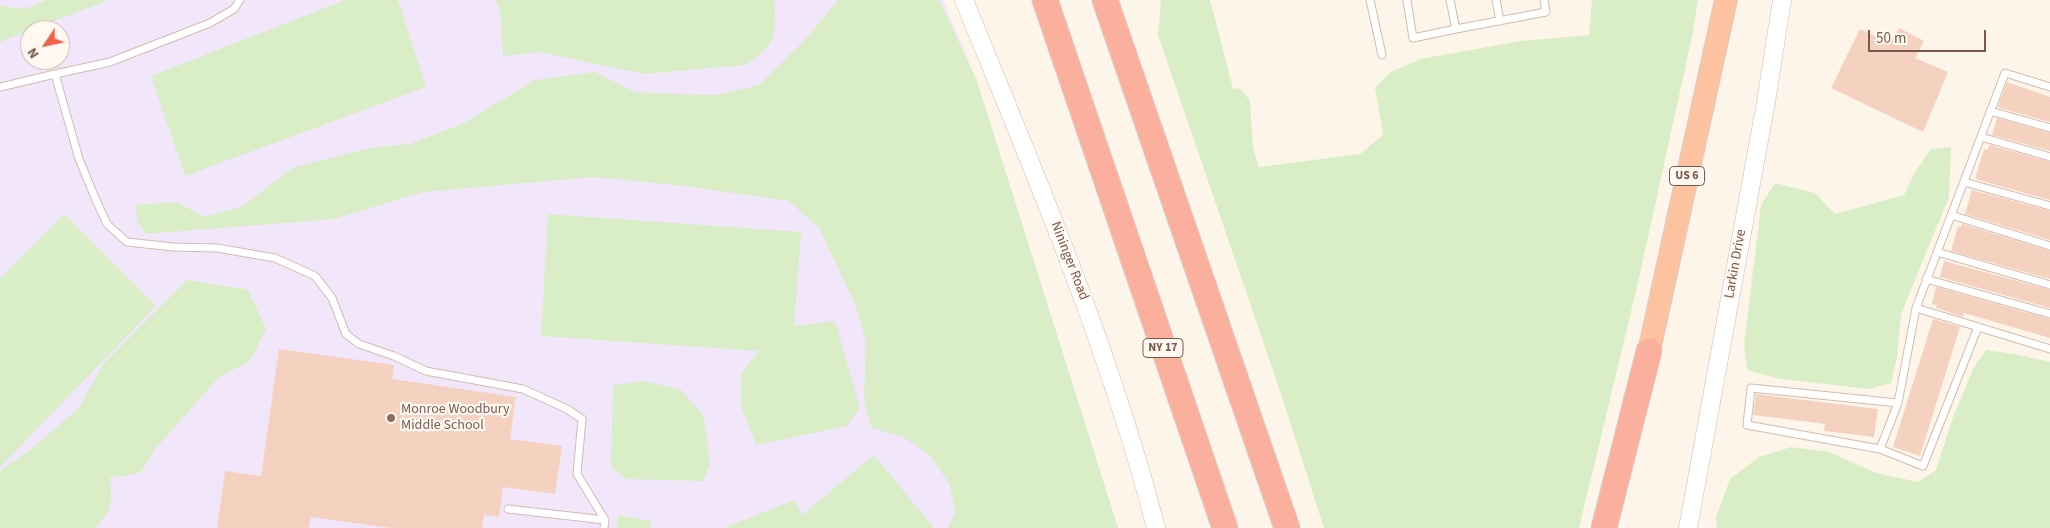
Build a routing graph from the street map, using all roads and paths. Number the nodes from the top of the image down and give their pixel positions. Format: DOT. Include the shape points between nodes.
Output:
graph roads {
  1 [pos="240,0"];
  2 [pos="964,0"];
  3 [pos="1027,0"];
  4 [pos="1045,0"];
  5 [pos="1105,0"];
  6 [pos="1119,0"];
  7 [pos="1370,0"];
  8 [pos="1407,0"];
  9 [pos="1450,0"];
  10 [pos="1496,0"];
  11 [pos="1544,0"];
  12 [pos="1726,0"];
  13 [pos="1782,0"];
  14 [pos="1500,21"];
  15 [pos="1456,29"];
  16 [pos="1382,55"];
  17 [pos="55,74"];
  18 [pos="0,87"];
  19 [pos="2050,87"];
  20 [pos="1990,111"];
  21 [pos="2050,128"];
  22 [pos="1980,137"];
  23 [pos="2050,158"];
  24 [pos="1102,168"];
  25 [pos="1964,182"];
  26 [pos="2050,206"];
  27 [pos="1178,213"];
  28 [pos="1951,215"];
  29 [pos="2050,246"];
  30 [pos="1937,252"];
  31 [pos="1926,279"];
  32 [pos="2050,285"];
  33 [pos="1916,308"];
  34 [pos="2050,314"];
  35 [pos="1978,327"];
  36 [pos="2050,348"];
  37 [pos="1649,352"];
  38 [pos="1898,403"];
  39 [pos="1880,449"];
  40 [pos="508,509"];
  41 [pos="604,524"];
  42 [pos="1156,528"];
  43 [pos="1225,528"];
  44 [pos="1287,528"];
  45 [pos="1604,528"];
  46 [pos="1622,528"];
  47 [pos="1688,528"];
  1 -- 17 [label="lane" via="234,9 210,23 110,62"];
  2 -- 42 [label="street, Nininger Road" via="1084,299 1130,436"];
  3 -- 24 [label="highway, NY 17" via="1056,73"];
  4 -- 24 [label="highway"];
  5 -- 27 [label="highway"];
  6 -- 27 [label="highway" via="1141,64"];
  7 -- 16 [label="lane"];
  8 -- 15 [label="lane" via="1413,38"];
  9 -- 15 [label="lane"];
  10 -- 14 [label="lane"];
  11 -- 14 [label="lane" via="1546,12"];
  12 -- 37 [label="highway, US 6"];
  13 -- 47 [label="street, Larkin Drive"];
  14 -- 15 [label="lane"];
  17 -- 18 [label="lane"];
  17 -- 41 [label="lane" via="79,159 96,200 107,224 127,242 217,248 275,258 315,276 332,298 346,334 359,344 426,371 523,389 567,409 582,419 577,474"];
  19 -- 20 [label="lane" via="2005,73"];
  20 -- 21 [label="lane"];
  20 -- 22 [label="lane"];
  22 -- 23 [label="lane"];
  22 -- 25 [label="lane"];
  24 -- 43 [label="highway, NY 17"];
  25 -- 26 [label="lane"];
  25 -- 28 [label="lane"];
  27 -- 44 [label="highway"];
  28 -- 29 [label="lane"];
  28 -- 30 [label="lane"];
  30 -- 31 [label="lane"];
  30 -- 32 [label="lane"];
  31 -- 33 [label="lane"];
  31 -- 34 [label="lane"];
  33 -- 35 [label="lane"];
  33 -- 38 [label="lane"];
  35 -- 36 [label="lane"];
  35 -- 39 [label="lane" via="1923,466"];
  37 -- 45 [label="highway, US 6"];
  37 -- 46 [label="highway, US 6"];
  38 -- 39 [label="lane"];
  38 -- 39 [label="lane" via="1751,388 1747,425"];
  40 -- 41 [label="lane"];
}
